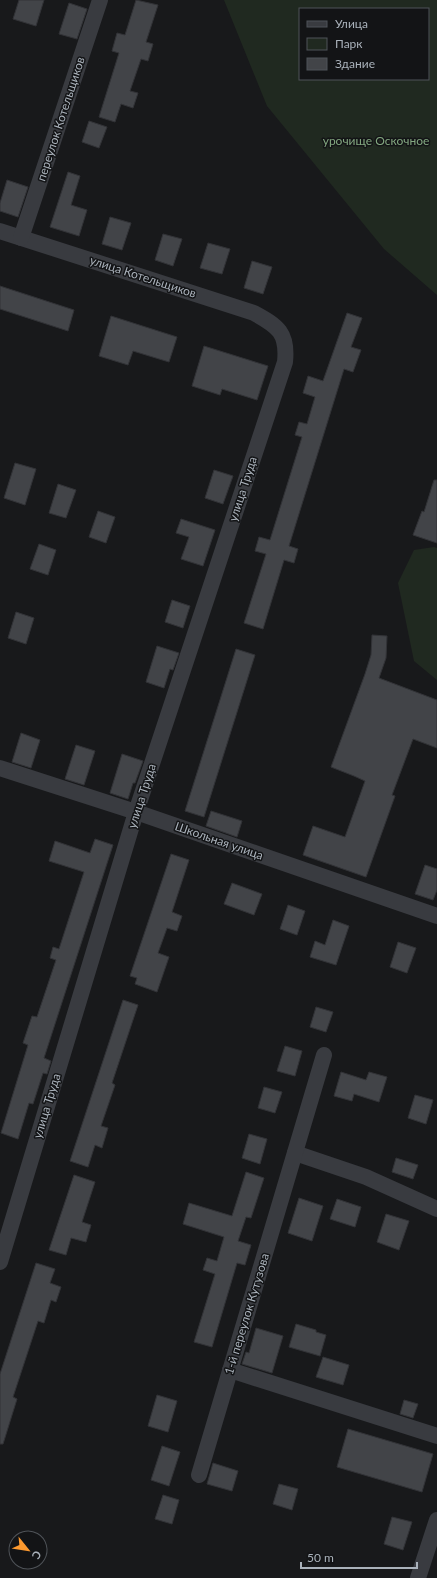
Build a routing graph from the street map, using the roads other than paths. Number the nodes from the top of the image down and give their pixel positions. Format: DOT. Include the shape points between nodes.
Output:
graph roads {
  1 [pos="100,0"];
  2 [pos="0,231"];
  3 [pos="21,238"];
  4 [pos="282,333"];
  5 [pos="0,768"];
  6 [pos="136,812"];
  7 [pos="437,916"];
  8 [pos="324,1055"];
  9 [pos="295,1153"];
  10 [pos="437,1209"];
  11 [pos="0,1262"];
  12 [pos="230,1370"];
  13 [pos="437,1436"];
  14 [pos="199,1475"];
  15 [pos="437,1520"];
  16 [pos="418,1578"];
  1 -- 3 [label="street, переулок Котельщиков"];
  2 -- 3 [label="street, улица Котельщиков"];
  3 -- 4 [label="street, улица Котельщиков" via="254,313 272,322"];
  4 -- 6 [label="street, улица Труда" via="287,347 285,362"];
  5 -- 6 [label="street, Школьная улица"];
  6 -- 7 [label="street, Школьная улица"];
  6 -- 11 [label="street, улица Труда"];
  8 -- 9 [label="street, 1-й переулок Кутузова"];
  9 -- 10 [label="street" via="366,1177"];
  9 -- 12 [label="street, 1-й переулок Кутузова"];
  12 -- 13 [label="street"];
  12 -- 14 [label="street, 1-й переулок Кутузова"];
  15 -- 16 [label="street"];
}
